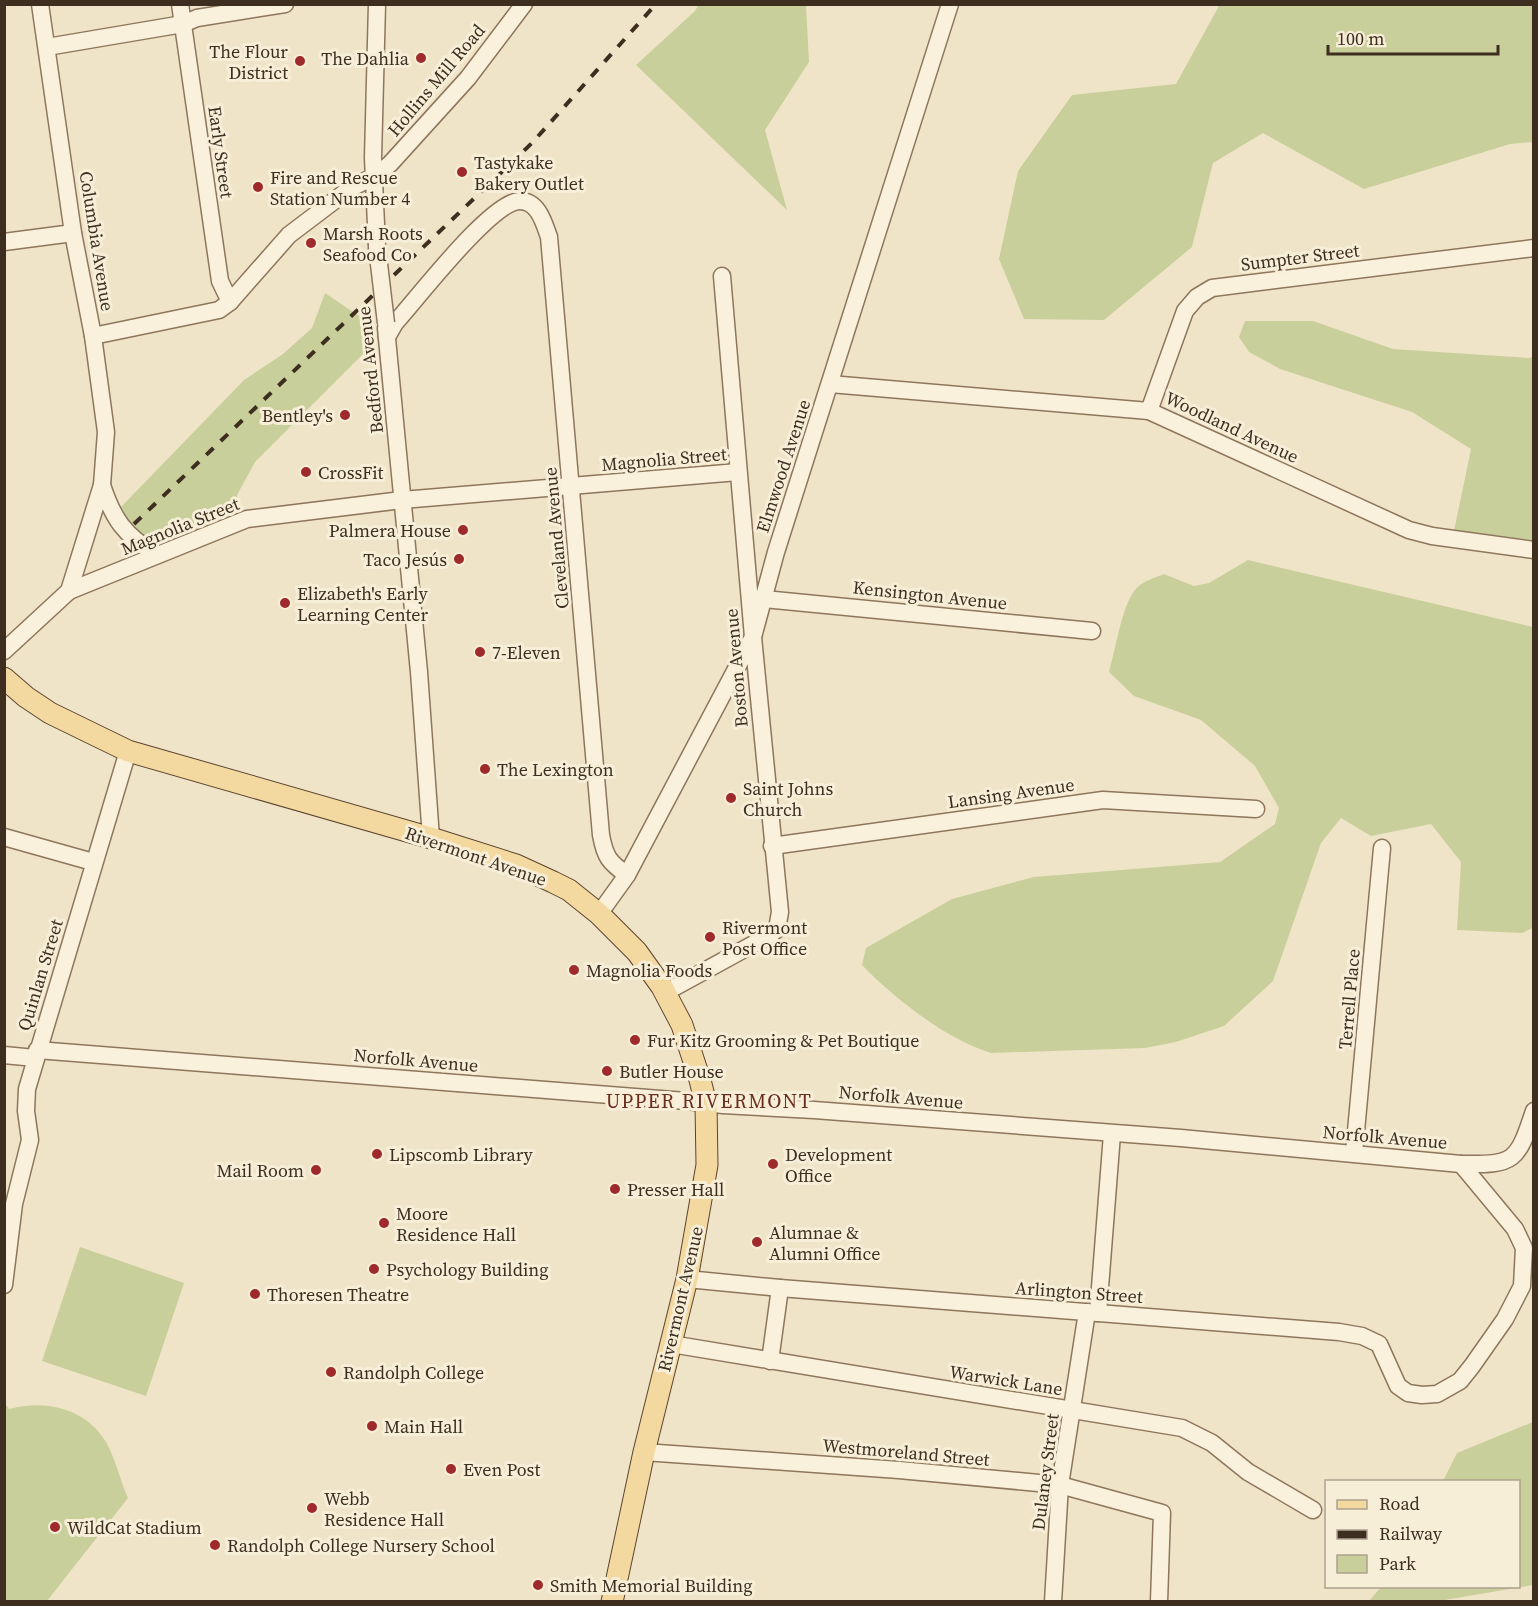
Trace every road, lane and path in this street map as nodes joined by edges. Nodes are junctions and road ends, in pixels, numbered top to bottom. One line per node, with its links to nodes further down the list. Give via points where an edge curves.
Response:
1 (40, 4): 8 (street, Columbia Avenue)
2 (180, 4): 7 (street, Early Street)
3 (285, 4): 7 (street, via 197,18)
4 (377, 4): 9 (street, Bedford Avenue)
5 (524, 4): 9 (street, Hollins Mill Road, via 468,78 390,164)
6 (950, 4): 17 (street, Elmwood Avenue)
7 (183, 24): 8 (street); 14 (street, Early Street, via 220,281)
8 (46, 47): 10 (street, Columbia Avenue)
9 (373, 177): 14 (street, Hollins Mill Road, via 347,191 289,236); 15 (street, Bedford Avenue, bridge)
10 (73, 233): 11 (street); 16 (street, Columbia Avenue)
11 (4, 242)
12 (1533, 248): 18 (street, Sumpter Street, via 1212,288 1185,311)
13 (722, 276): 19 (street, Boston Avenue)
14 (230, 302): 16 (street, via 219,310)
15 (387, 330): 21 (street, Cleveland Avenue, via 481,226 507,204 520,201 533,205 549,237); 22 (street, Bedford Avenue)
16 (93, 336): 20 (street, Columbia Avenue, via 106,432)
17 (830, 384): 18 (street, Woodland Avenue); 26 (street, Elmwood Avenue)
18 (1149, 411): 23 (street, Woodland Avenue, via 1409,530 1432,537)
19 (738, 472): 21 (street, Magnolia Street); 28 (street, Boston Avenue)
20 (102, 485): 24 (street, Columbia Avenue, via 121,527); 25 (street, Columbia Avenue)
21 (571, 487): 22 (street, Magnolia Street); 38 (street, Cleveland Avenue, via 601,835 604,852)
22 (402, 500): 24 (street, Magnolia Street, via 247,519); 34 (street, Bedford Avenue)
23 (1533, 550)
24 (156, 554): 25 (street, Magnolia Street)
25 (69, 591): 29 (street, Columbia Avenue)
26 (764, 599): 27 (street, Kensington Avenue); 28 (street, Elmwood Avenue)
27 (1092, 631)
28 (753, 637): 35 (street, Boston Avenue); 38 (street, Elmwood Avenue)
29 (4, 651)
30 (4, 678): 31 (main road, Rivermont Avenue, via 50,713)
31 (128, 751): 34 (main road, Rivermont Avenue); 37 (street, Quinlan Street)
32 (1256, 809): 35 (street, Lansing Avenue, via 1103,800)
33 (4, 837): 37 (street)
34 (430, 838): 39 (main road, Rivermont Avenue, via 516,865 569,890)
35 (772, 846): 40 (street, Boston Avenue, via 780,912 777,929)
36 (1382, 848): 46 (street, Terrell Place)
37 (93, 862): 41 (street, Quinlan Street)
38 (627, 875): 39 (street, Elmwood Avenue)
39 (599, 914): 40 (main road, Rivermont Avenue, via 637,952)
40 (666, 992): 43 (main road, Rivermont Avenue, via 692,1052)
41 (36, 1054): 42 (street, Norfolk Avenue); 43 (street, Norfolk Avenue); 49 (street, Quinlan Street, via 27,1089 30,1140 14,1204)
42 (4, 1055)
43 (706, 1104): 45 (street, Norfolk Avenue); 48 (main road, Rivermont Avenue, via 707,1165)
44 (1533, 1111): 47 (street, Norfolk Avenue, via 1523,1143 1508,1160)
45 (1112, 1134): 46 (street, Norfolk Avenue); 51 (street, Dulaney Street)
46 (1354, 1153): 47 (street, Norfolk Avenue)
47 (1461, 1164): 51 (street, Arlington Street, via 1515,1229 1524,1248 1522,1286 1505,1319 1472,1366 1460,1381 1437,1394 1408,1393 1398,1386 1378,1344 1362,1336)
48 (687, 1279): 50 (street, Arlington Street); 52 (main road, Rivermont Avenue)
49 (4, 1285)
50 (780, 1288): 51 (street, Arlington Street); 53 (street)
51 (1093, 1313): 54 (street, Dulaney Street)
52 (671, 1344): 53 (street, Warwick Lane); 55 (main road, Rivermont Avenue)
53 (770, 1361): 54 (street, Warwick Lane)
54 (1072, 1411): 56 (street, Dulaney Street); 57 (street, Warwick Lane, via 1182,1428 1212,1443 1248,1472)
55 (644, 1452): 56 (street, Westmoreland Street); 58 (main road, Rivermont Avenue)
56 (1060, 1485): 59 (street, Dulaney Street); 60 (street, Westmoreland Street, via 1162,1513)
57 (1313, 1510)
58 (612, 1602)
59 (1053, 1602)
60 (1159, 1602)

